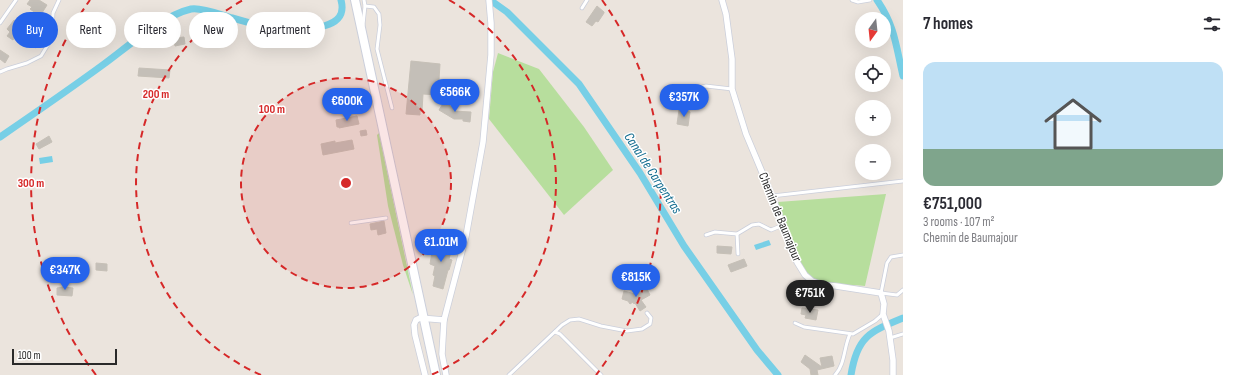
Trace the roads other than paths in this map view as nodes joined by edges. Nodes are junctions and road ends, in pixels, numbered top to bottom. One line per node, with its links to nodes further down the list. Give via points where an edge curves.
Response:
1 (16, 0): 12 (lane)
2 (59, 0): 14 (lane, via 53,13 52,38 41,56)
3 (355, 0): 13 (main road)
4 (364, 0): 10 (lane)
5 (587, 0): 11 (lane)
6 (722, 0): 15 (street, Chemin de Baumajour, via 732,59)
7 (852, 0): 8 (lane)
8 (870, 0)
9 (489, 1): 34 (street, via 491,55 483,142 466,236)
10 (366, 6): 13 (lane); 17 (lane, via 374,6 379,14 378,49)
11 (582, 8)
12 (0, 23)
13 (362, 33): 33 (main road)
14 (0, 72)
15 (732, 89): 16 (lane, via 706,86 691,90); 19 (street, Chemin de Baumajour, via 746,134)
16 (676, 106)
17 (392, 108)
18 (903, 181): 19 (lane)
19 (772, 196): 22 (street, Chemin de Baumajour)
20 (386, 218): 21 (lane)
21 (351, 223)
22 (783, 225): 23 (lane, via 771,230 759,224 752,225); 28 (street, Chemin de Baumajour, via 797,262 812,281 823,285)
23 (737, 234): 24 (lane, via 715,232); 25 (lane)
24 (706, 235)
25 (738, 254)
26 (903, 255): 28 (lane, via 891,257 887,263)
27 (903, 290): 29 (lane)
28 (882, 293): 29 (lane); 32 (street)
29 (897, 295): 30 (lane)
30 (903, 296)
31 (647, 313): 36 (lane, via 651,318 650,324 642,330 601,326 579,319 570,320)
32 (883, 314): 37 (lane); 39 (street)
33 (424, 318): 34 (street); 40 (street, via 416,320 414,330); 41 (main road)
34 (444, 320): 42 (street, via 442,354)
35 (794, 323): 37 (lane)
36 (555, 332): 43 (lane); 44 (lane)
37 (850, 334): 45 (lane)
38 (903, 334): 39 (lane)
39 (890, 338): 46 (street, via 894,360)
40 (426, 375)
41 (436, 375)
42 (446, 375)
43 (509, 375)
44 (601, 375)
45 (835, 375)
46 (893, 375)

